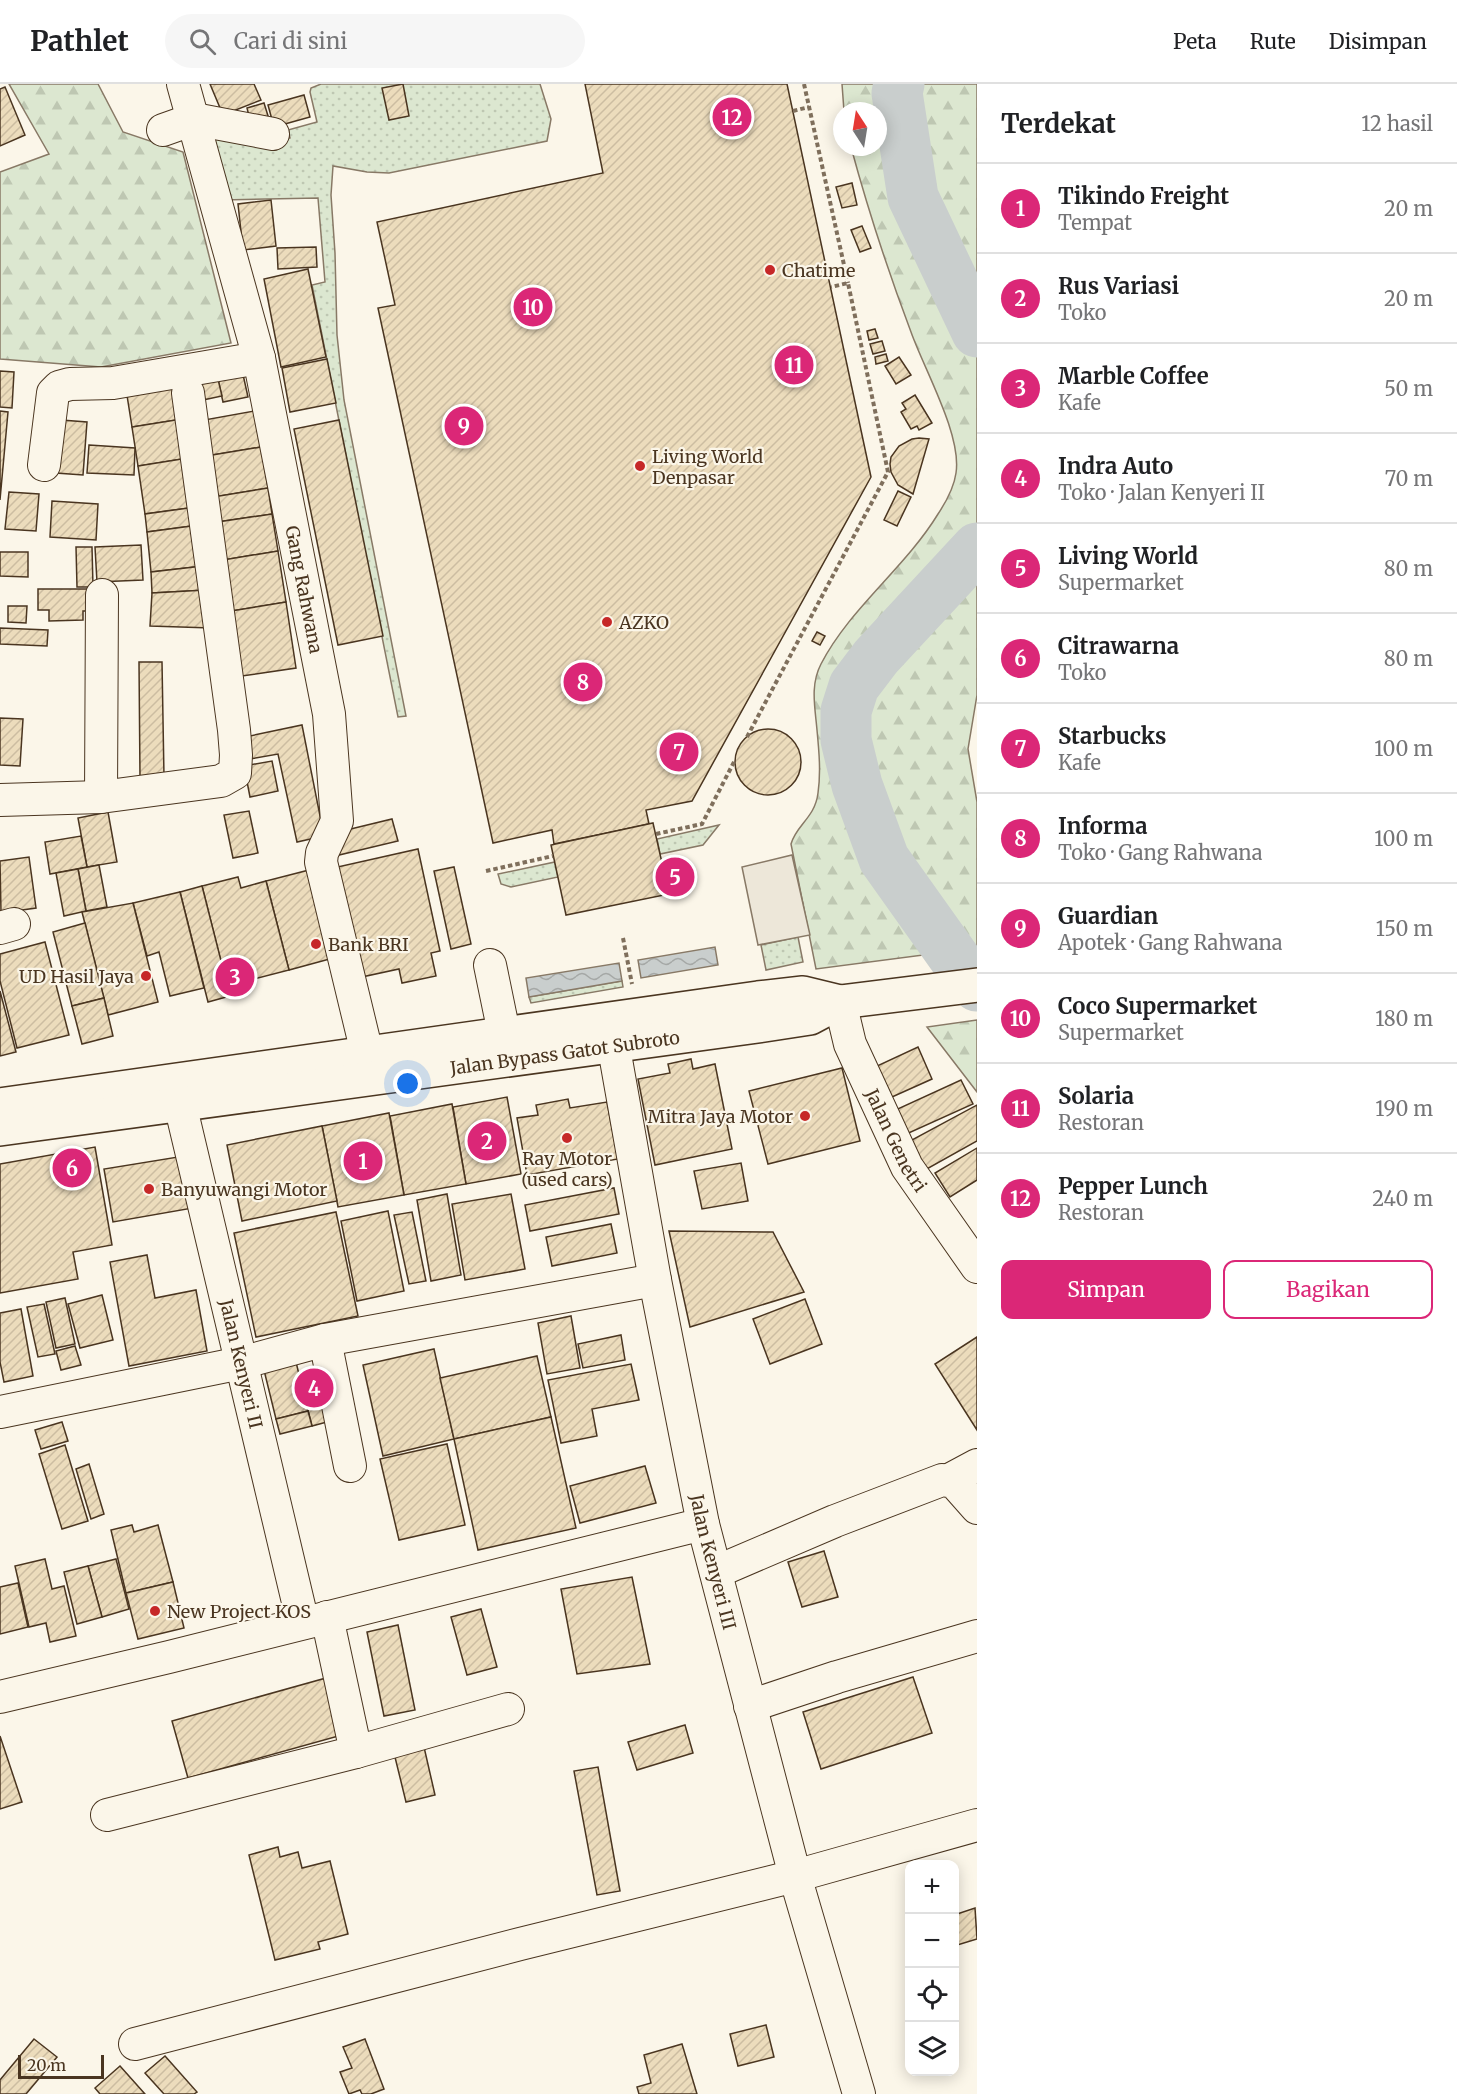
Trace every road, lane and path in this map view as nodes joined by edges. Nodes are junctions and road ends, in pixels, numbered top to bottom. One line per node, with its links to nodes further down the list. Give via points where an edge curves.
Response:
1 (183, 84): 5 (street, Gang Rahwana)
2 (804, 84): 3 (path)
3 (809, 107): 4 (path); 8 (path)
4 (793, 111)
5 (194, 119): 6 (street); 7 (street); 10 (street, Gang Rahwana)
6 (163, 130)
7 (273, 134)
8 (848, 283): 9 (path); 14 (path, via 888,472)
9 (831, 287)
10 (259, 358): 12 (street, via 112,383 59,387 53,393); 27 (street, Gang Rahwana, via 329,714 337,821 321,862)
11 (188, 393): 16 (street, via 236,769 233,776 221,781)
12 (44, 465)
13 (102, 595): 16 (street)
14 (747, 737)
15 (735, 760): 18 (path, via 702,824)
16 (101, 797): 17 (street)
17 (0, 800)
18 (656, 834)
19 (553, 856): 20 (path)
20 (486, 871)
21 (623, 938): 25 (path)
22 (490, 965): 26 (street)
23 (977, 985): 24 (highway, Jalan Bypass Gatot Subroto)
24 (840, 1002): 25 (highway, Jalan Bypass Gatot Subroto, via 803,993); 31 (street, Jalan Genetri, via 850,1044 908,1167)
25 (620, 1026): 26 (highway, Jalan Bypass Gatot Subroto); 28 (highway, Jalan Bypass Gatot Subroto); 32 (street, Jalan Kenyeri III)
26 (504, 1033): 27 (highway, Jalan Bypass Gatot Subroto)
27 (367, 1053): 29 (highway, Jalan Bypass Gatot Subroto)
28 (180, 1104): 30 (highway, Jalan Bypass Gatot Subroto); 34 (street, Jalan Kenyeri II)
29 (0, 1105)
30 (0, 1129)
31 (977, 1267)
32 (655, 1280): 33 (street); 40 (street, Jalan Kenyeri III)
33 (325, 1340): 34 (street); 37 (street)
34 (241, 1363): 35 (street); 42 (street, Jalan Kenyeri II)
35 (0, 1412)
36 (977, 1465): 38 (street)
37 (350, 1466)
38 (949, 1480): 39 (street); 41 (street, via 878,1503)
39 (977, 1508)
40 (703, 1524): 41 (street, Jalan Kenyeri III); 42 (street)
41 (716, 1572): 45 (street, Jalan Kenyeri III)
42 (315, 1620): 44 (street); 47 (street, Jalan Kenyeri II)
43 (977, 1636): 45 (street)
44 (0, 1697)
45 (750, 1706): 50 (street, Jalan Kenyeri III)
46 (508, 1709): 47 (street)
47 (356, 1752): 48 (street)
48 (106, 1815)
49 (977, 1825): 50 (street)
50 (795, 1876): 51 (street); 52 (street, Jalan Kenyeri III)
51 (135, 2044)
52 (859, 2094)

